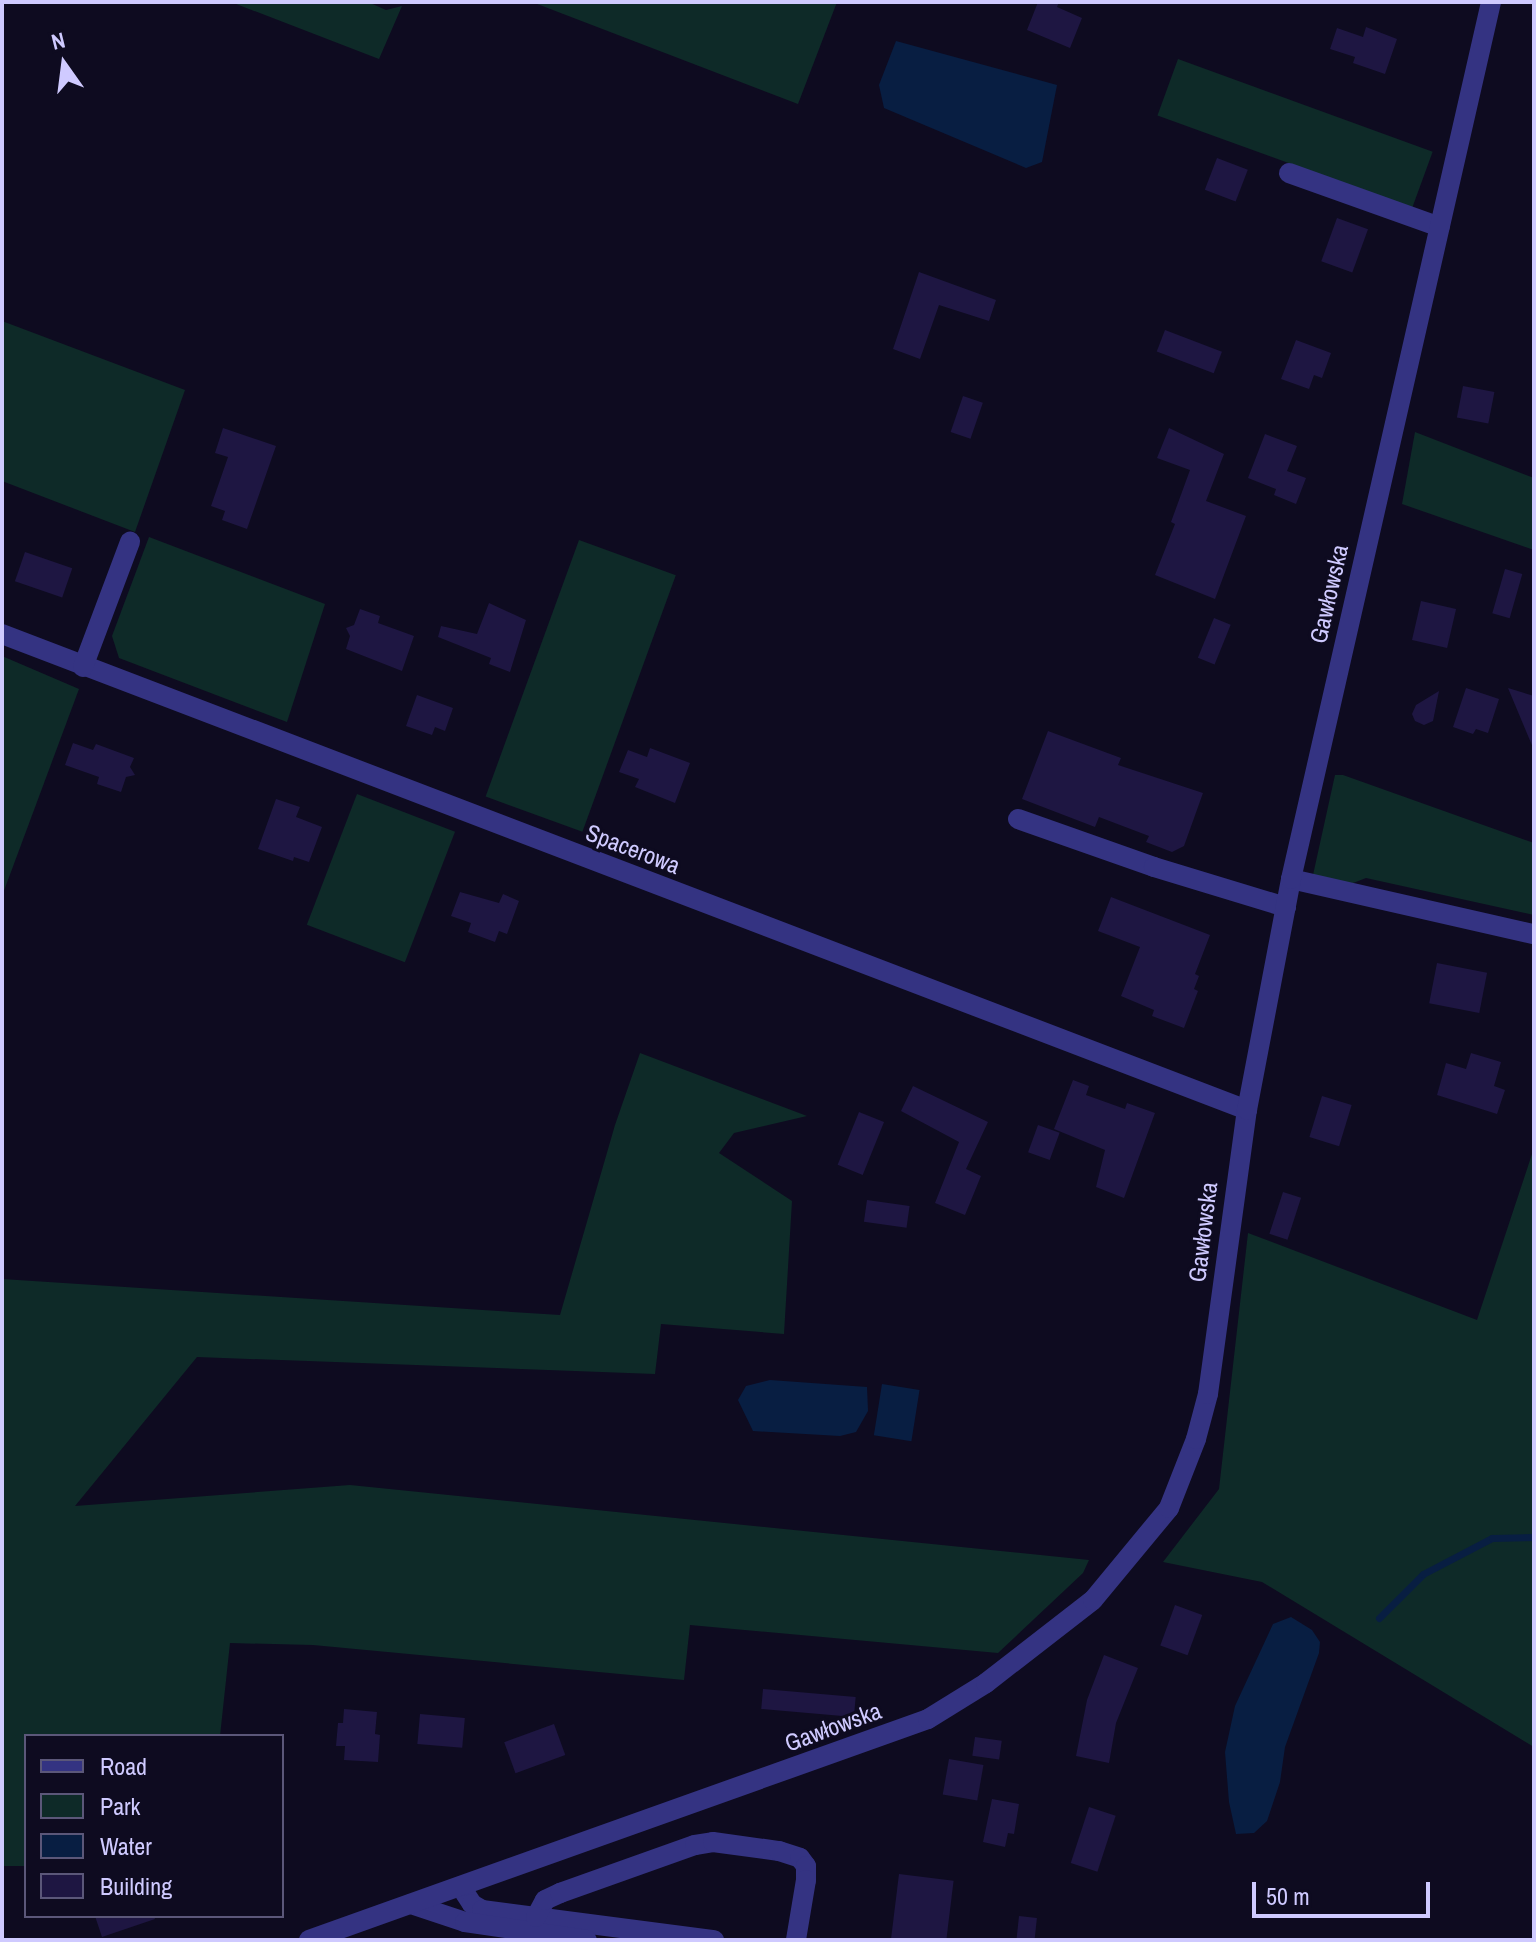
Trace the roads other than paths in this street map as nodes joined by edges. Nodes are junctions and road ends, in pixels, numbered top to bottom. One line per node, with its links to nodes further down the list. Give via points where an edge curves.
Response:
1 (1491, 2): 3 (street, Gawłowska)
2 (1289, 173): 3 (street)
3 (1440, 227): 8 (street, Gawłowska)
4 (130, 542): 6 (street)
5 (2, 634): 6 (street, Spacerowa)
6 (83, 667): 11 (street, Spacerowa)
7 (1018, 819): 9 (street)
8 (1291, 879): 9 (street, Gawłowska); 10 (street)
9 (1286, 907): 11 (street, Gawłowska)
10 (1534, 934)
11 (1247, 1110): 12 (street, Gawłowska, via 1208,1394 1196,1439 1169,1508 1093,1600 986,1683 928,1719)
12 (461, 1887): 13 (street, Gawłowska); 14 (street, via 482,1910)
13 (411, 1904): 15 (street, Gawłowska); 16 (street, via 465,1922)
14 (536, 1917): 17 (street); 18 (street, via 545,1900 560,1893 713,1842 800,1858 806,1880)
15 (309, 1940)
16 (587, 1940)
17 (714, 1940)
18 (796, 1940)

